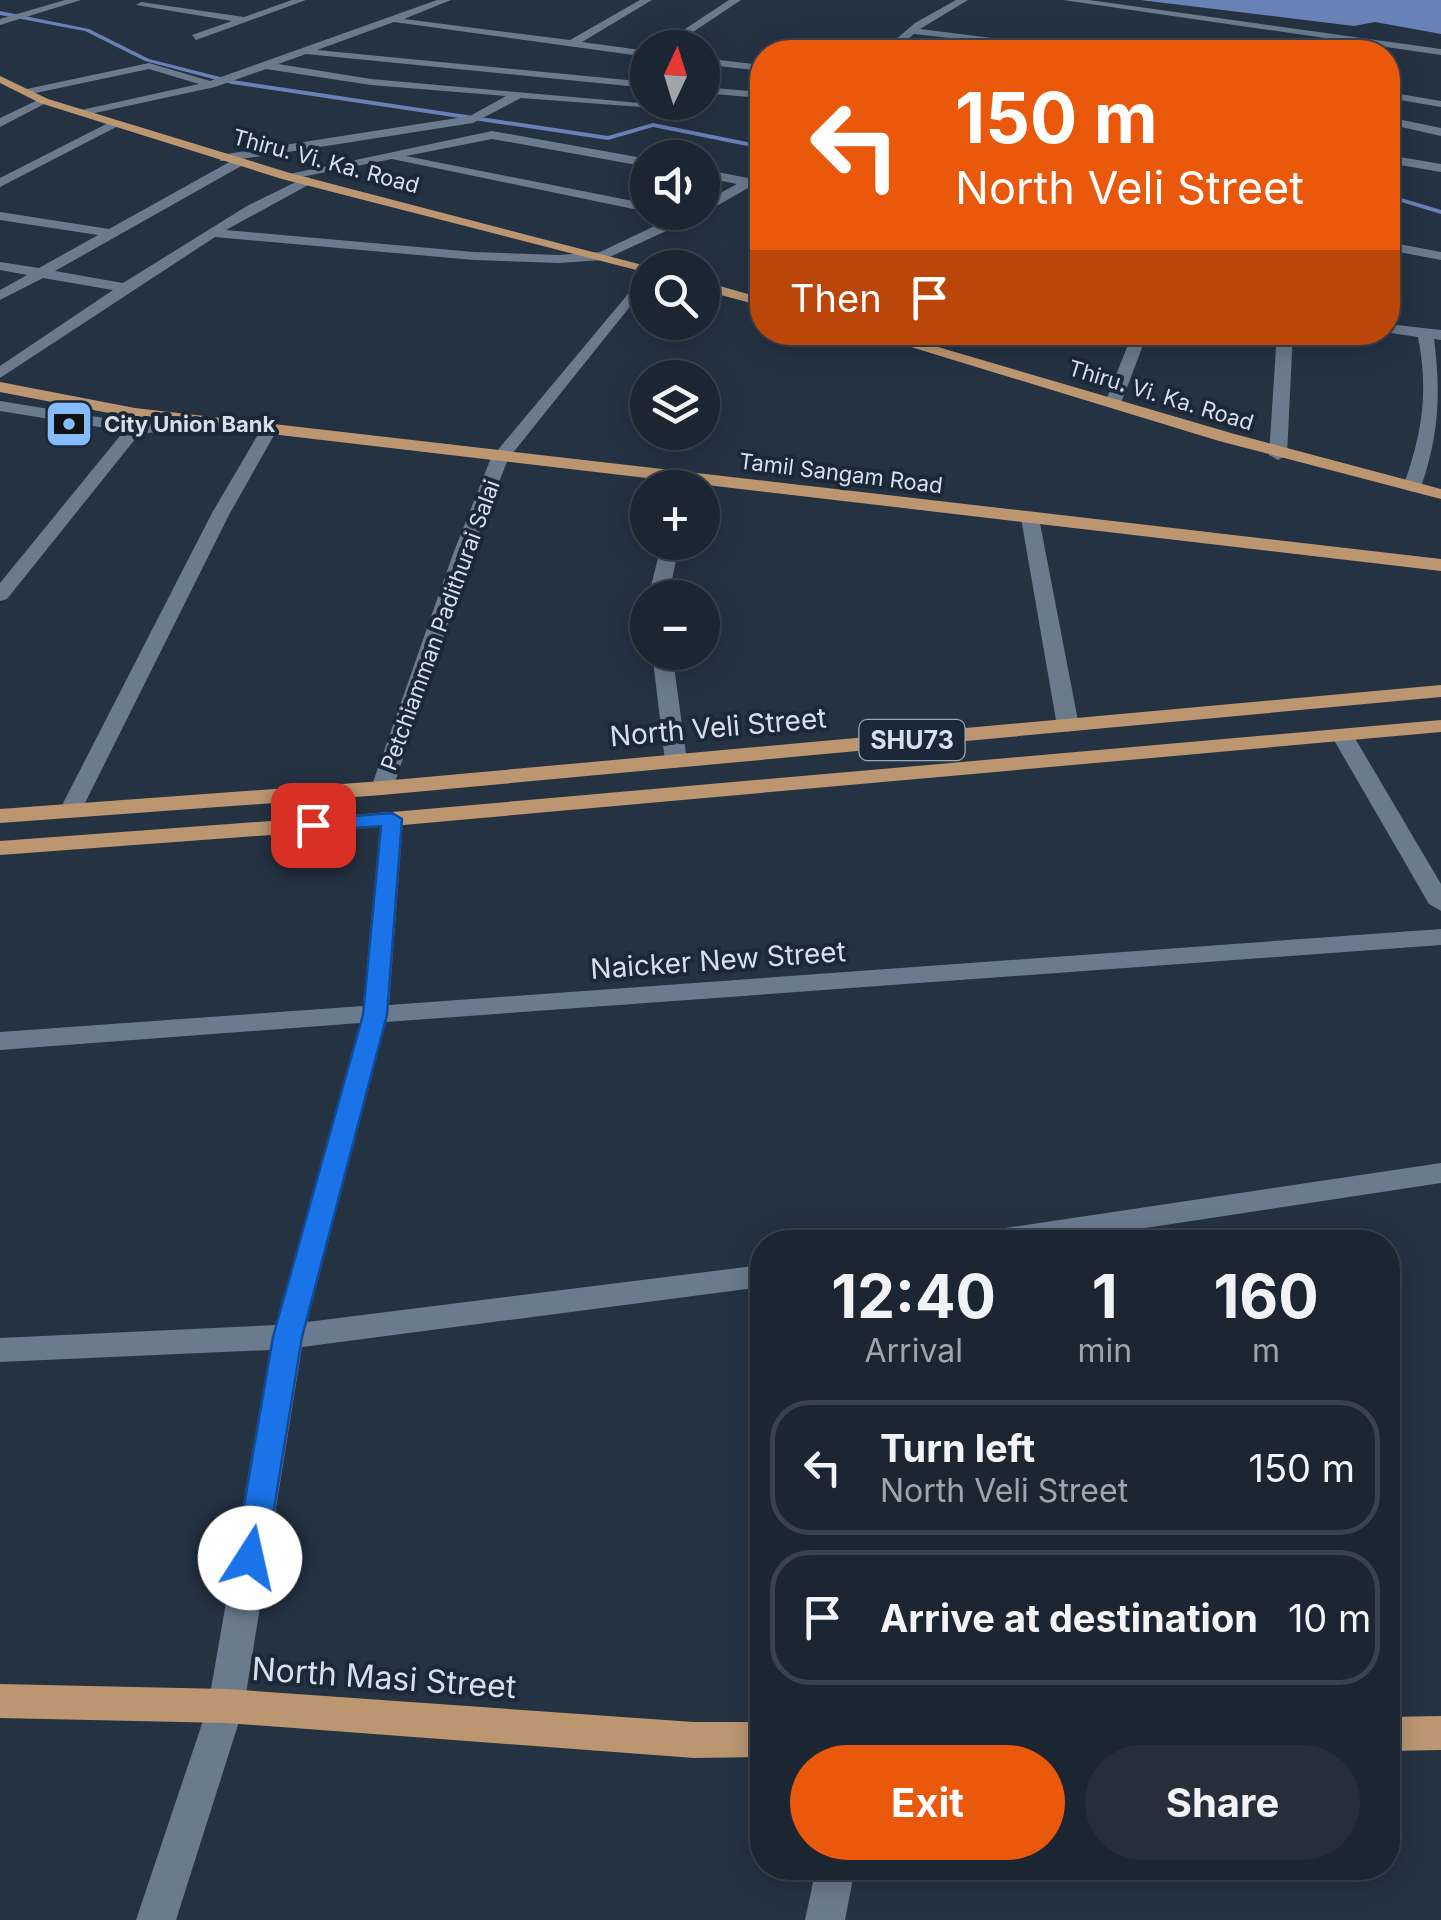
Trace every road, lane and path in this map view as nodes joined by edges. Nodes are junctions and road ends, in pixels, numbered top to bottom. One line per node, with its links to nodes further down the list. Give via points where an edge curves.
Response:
1 (76, 0): 13 (street)
2 (272, 0): 9 (street)
3 (446, 0): 14 (street)
4 (647, 0): 22 (street)
5 (736, 0): 15 (street)
6 (963, 0): 16 (street)
7 (1068, 0): 20 (street)
8 (1114, 0): 21 (street)
9 (297, 2): 12 (street)
10 (403, 2): 24 (street, via 301,40)
11 (141, 5): 12 (street)
12 (244, 20): 17 (street)
13 (3, 21)
14 (393, 21): 22 (street); 24 (street)
15 (688, 30)
16 (911, 32): 18 (street); 19 (street)
17 (196, 37)
18 (901, 40)
19 (987, 40)
20 (1355, 40)
21 (1441, 42)
22 (570, 44): 25 (street)
23 (1400, 46): 26 (street)
24 (311, 51): 28 (street); 32 (street, via 386,64)
25 (630, 52)
26 (1441, 52)
27 (720, 63): 29 (street)
28 (268, 66): 31 (street); 36 (street)
29 (750, 67)
30 (0, 79): 33 (main road, Thiru. Vi. Ka. Road)
31 (210, 84): 33 (street, via 149,66); 41 (street)
32 (630, 84)
33 (26, 92): 38 (main road, Thiru. Vi. Ka. Road)
34 (720, 92): 35 (street)
35 (750, 94)
36 (517, 95): 39 (street); 49 (street, via 473,119)
37 (1400, 97): 40 (street)
38 (44, 102): 41 (main road, Thiru. Vi. Ka. Road); 42 (street)
39 (630, 103)
40 (1441, 104)
41 (81, 113): 43 (main road, Thiru. Vi. Ka. Road)
42 (0, 122)
43 (116, 124): 49 (main road, Thiru. Vi. Ka. Road); 58 (street)
44 (1400, 124): 45 (street)
45 (1412, 126): 46 (street); 47 (street)
46 (1441, 132)
47 (1400, 135)
48 (387, 156): 50 (street, via 492,135); 53 (street); 60 (street)
49 (232, 160): 53 (main road, Thiru. Vi. Ka. Road); 64 (street)
50 (630, 160)
51 (1400, 161): 52 (street)
52 (1441, 168)
53 (286, 176): 55 (main road, Thiru. Vi. Ka. Road)
54 (720, 176): 56 (street)
55 (306, 181): 63 (street); 66 (main road, Thiru. Vi. Ka. Road)
56 (750, 181)
57 (750, 182): 59 (street)
58 (0, 183)
59 (720, 199)
60 (630, 204)
61 (0, 216): 64 (street)
62 (659, 230): 66 (street)
63 (212, 233): 66 (street, via 474,256); 71 (street)
64 (115, 234): 70 (street)
65 (1400, 248): 67 (street)
66 (603, 256): 69 (main road, Thiru. Vi. Ka. Road)
67 (1441, 256)
68 (0, 266): 70 (street)
69 (630, 266)
70 (44, 272): 71 (street); 74 (street)
71 (128, 288): 81 (street)
72 (720, 290): 75 (main road)
73 (630, 295): 88 (street, Petchiamman Padithurai Salai)
74 (0, 296)
75 (750, 299)
76 (1400, 330): 77 (street)
77 (1433, 334): 91 (street, via 1434,423)
78 (914, 345): 83 (main road, Thiru. Vi. Ka. Road)
79 (1136, 345): 83 (street)
80 (1284, 345): 87 (street)
81 (0, 373)
82 (0, 387): 85 (main road, Tamil Sangam Road)
83 (1113, 403): 87 (main road, Thiru. Vi. Ka. Road)
84 (0, 406): 85 (street)
85 (135, 421): 86 (main road, Tamil Sangam Road); 95 (street)
86 (269, 430): 88 (main road, Tamil Sangam Road); 103 (street)
87 (1278, 455): 91 (main road, Thiru. Vi. Ka. Road)
88 (500, 458): 89 (main road, Tamil Sangam Road); 102 (street, Petchiamman Padithurai Salai)
89 (630, 475)
90 (720, 486): 93 (main road, Tamil Sangam Road)
91 (1412, 487): 92 (main road, Thiru. Vi. Ka. Road)
92 (1441, 494)
93 (1030, 518): 94 (main road, Tamil Sangam Road); 98 (street)
94 (1441, 565)
95 (0, 595)
96 (664, 670): 101 (street)
97 (1441, 691): 98 (main road, North Veli Street / SHU73)
98 (1068, 726): 101 (main road, North Veli Street / SHU73)
99 (1441, 726): 100 (main road, SHU73)
100 (1342, 735): 105 (main road, SHU73); 107 (street)
101 (676, 761): 102 (main road, North Veli Street / SHU73)
102 (382, 788): 103 (main road, North Veli Street / SHU73)
103 (70, 810): 104 (main road, North Veli Street / SHU73)
104 (0, 816)
105 (392, 819): 106 (main road, SHU73); 109 (street)
106 (0, 848)
107 (1441, 904)
108 (1441, 937): 109 (street, Naicker New Street)
109 (375, 1015): 110 (street, Naicker New Street); 114 (street)
110 (0, 1040)
111 (1441, 1173): 112 (street)
112 (1065, 1230)
113 (750, 1278): 114 (street)
114 (288, 1337): 115 (street); 117 (street)
115 (0, 1350)
116 (0, 1701): 117 (main road, North Masi Street)
117 (226, 1706): 120 (main road, North Masi Street); 122 (street)
118 (1441, 1733): 119 (main road)
119 (1400, 1734)
120 (750, 1740)
121 (833, 1880): 123 (street)
122 (156, 1920)
123 (824, 1920)

